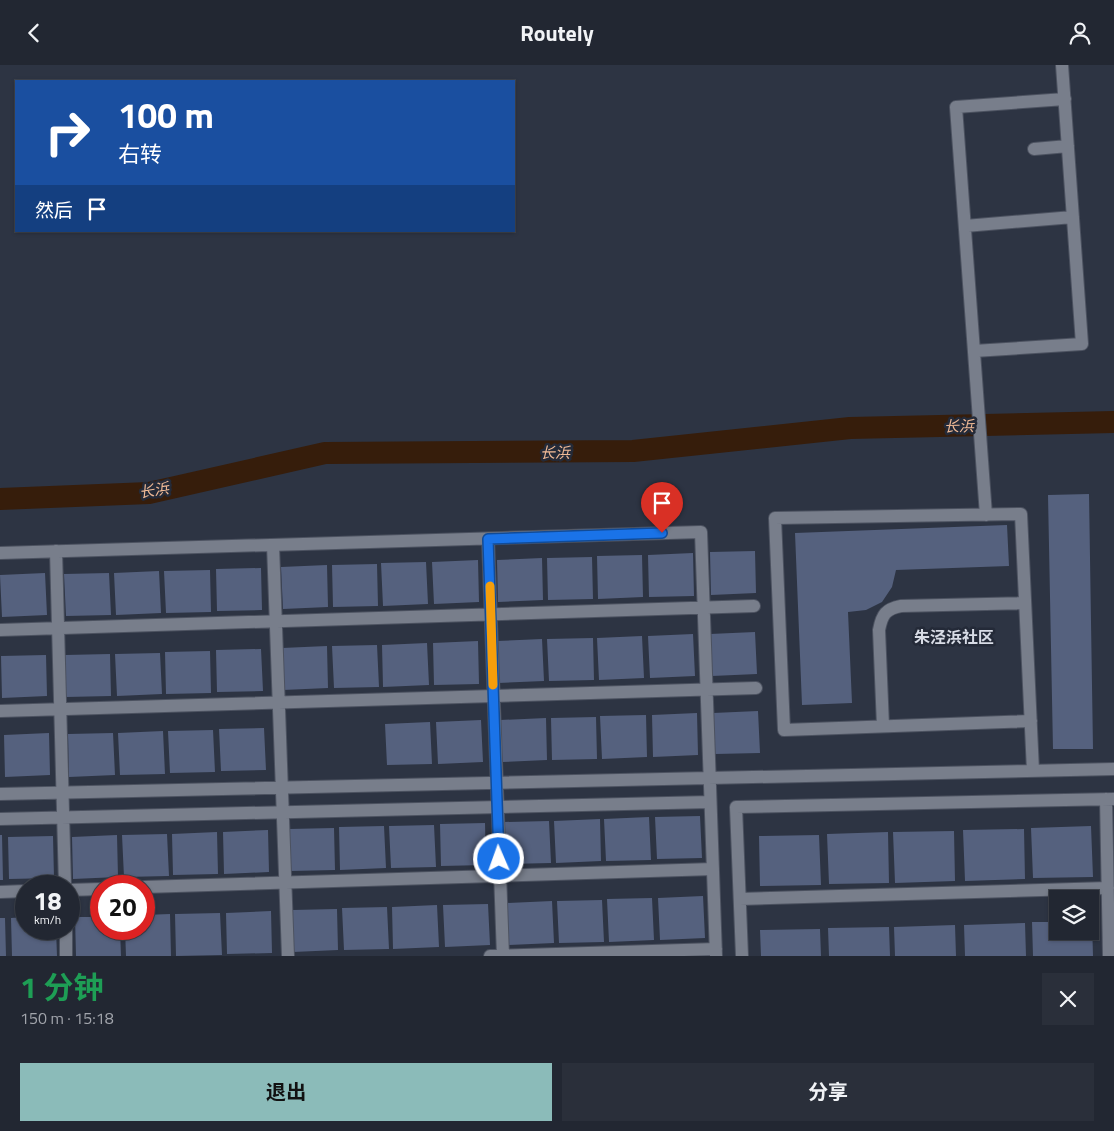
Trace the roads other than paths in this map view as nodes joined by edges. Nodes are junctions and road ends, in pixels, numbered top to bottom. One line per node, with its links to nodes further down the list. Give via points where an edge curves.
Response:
1 (1062, 65): 2 (lane)
2 (1065, 99): 3 (lane); 6 (lane, via 956,107)
3 (1068, 146): 4 (lane); 5 (lane)
4 (1034, 149)
5 (1073, 217): 6 (lane); 7 (lane, via 1082,344)
6 (965, 226): 7 (lane)
7 (974, 351): 8 (lane)
8 (986, 515): 13 (lane, via 1021,514); 27 (lane, via 775,518 784,729)
9 (488, 539): 10 (lane); 15 (lane, via 701,532); 16 (lane)
10 (273, 545): 11 (lane); 17 (lane)
11 (56, 551): 12 (lane); 18 (lane)
12 (0, 553)
13 (1025, 603): 26 (lane); 27 (lane, via 902,605 890,608 879,629)
14 (754, 607): 15 (lane)
15 (703, 608): 16 (lane); 21 (lane)
16 (490, 614): 17 (lane); 22 (lane)
17 (275, 621): 18 (lane); 23 (lane)
18 (58, 628): 19 (lane); 24 (lane)
19 (0, 630)
20 (756, 688): 21 (lane)
21 (706, 689): 22 (lane); 30 (lane)
22 (494, 696): 23 (lane); 31 (lane)
23 (279, 702): 24 (lane); 32 (lane)
24 (60, 709): 25 (lane); 33 (lane)
25 (0, 711)
26 (1031, 721): 27 (lane); 29 (lane)
27 (883, 726)
28 (1114, 769): 29 (lane)
29 (1033, 771): 30 (lane)
30 (709, 778): 31 (lane); 36 (lane)
31 (496, 782): 32 (lane); 37 (lane)
32 (282, 787): 33 (lane); 38 (lane)
33 (62, 792): 34 (lane); 39 (lane)
34 (0, 793)
35 (1110, 799): 46 (lane); 49 (lane, via 736,807)
36 (710, 802): 37 (lane); 41 (lane)
37 (497, 807): 38 (lane); 43 (lane)
38 (283, 813): 39 (lane); 44 (lane)
39 (63, 818): 40 (lane); 42 (lane)
40 (0, 819)
41 (713, 869): 43 (lane); 51 (lane)
42 (65, 875)
43 (500, 876): 44 (lane); 55 (lane)
44 (285, 883): 45 (lane); 53 (lane)
45 (155, 887)
46 (1108, 888): 49 (lane); 57 (lane)
47 (15, 891): 48 (lane)
48 (0, 892)
49 (740, 899): 56 (lane)
50 (66, 940): 52 (lane)
51 (716, 953): 55 (lane)
52 (66, 956)
53 (288, 956)
54 (490, 956): 55 (lane)
55 (503, 956)
56 (742, 956)
57 (1109, 956)

